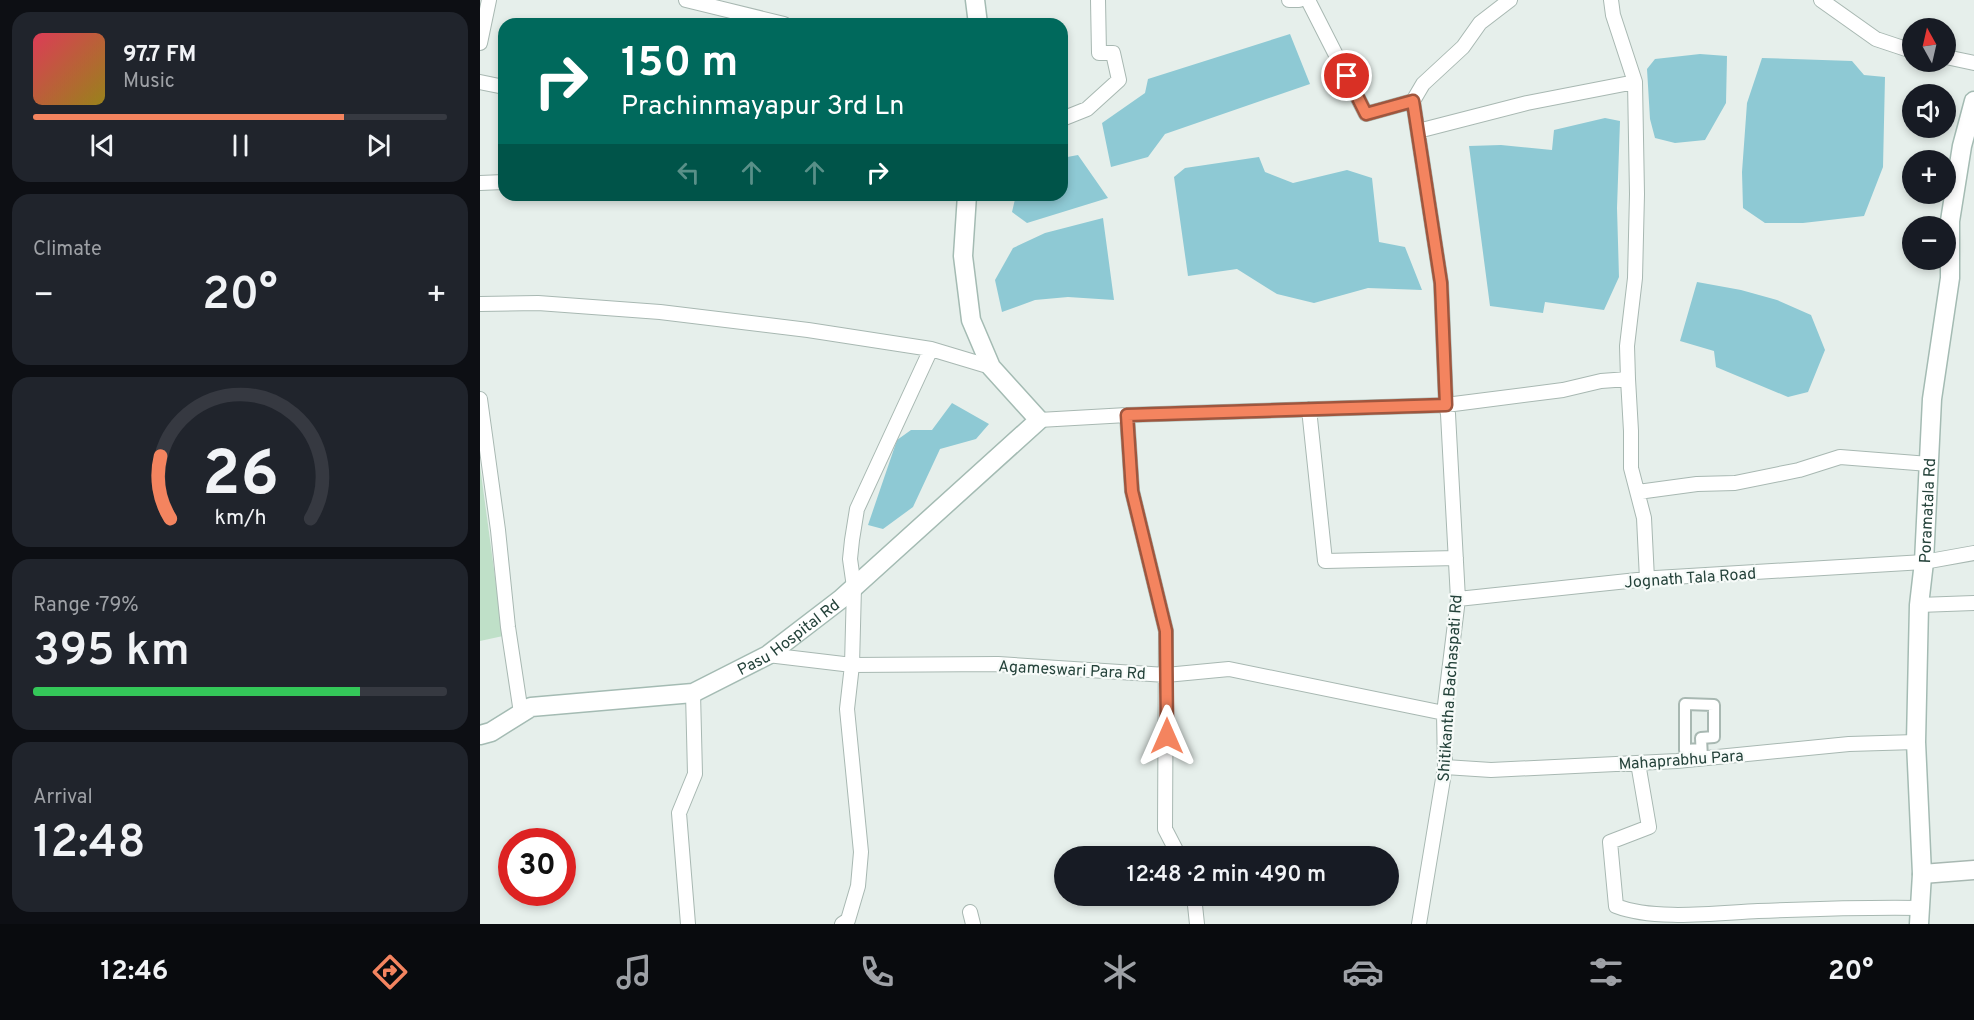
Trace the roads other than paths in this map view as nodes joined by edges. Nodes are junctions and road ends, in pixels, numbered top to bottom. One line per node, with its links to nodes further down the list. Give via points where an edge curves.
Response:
1 (489, 0): 13 (street)
2 (686, 0): 11 (street)
3 (975, 0): 12 (main road)
4 (1098, 0): 22 (street, via 1099,53 1113,52 1119,80 1087,109)
5 (1289, 0): 6 (street)
6 (1299, 0)
7 (1308, 0): 20 (street, via 1366,114)
8 (1510, 0): 20 (street, via 1480,22 1463,47 1423,84)
9 (1611, 0): 18 (street)
10 (1821, 0): 14 (street, via 1876,39)
11 (760, 18)
12 (977, 18)
13 (480, 43)
14 (1902, 48)
15 (1956, 59): 16 (street)
16 (1974, 63)
17 (480, 82): 19 (street)
18 (1635, 82): 23 (street, via 1527,103); 30 (street, via 1637,194)
19 (498, 86)
20 (1413, 101): 23 (street, Shitikantha Bachaspati Rd)
21 (1974, 101): 36 (main road, Poramatala Rd, via 1950,221 1950,278 1932,399)
22 (1068, 116)
23 (1418, 131): 33 (street, Shitikantha Bachaspati Rd, via 1441,283)
24 (498, 182): 25 (street)
25 (480, 183)
26 (967, 201): 29 (main road, via 963,256 971,320)
27 (480, 304): 28 (street, via 538,303 660,312)
28 (931, 349): 29 (street); 42 (street, via 857,509 850,559)
29 (991, 367): 35 (main road)
30 (1628, 379): 33 (street); 37 (street, via 1631,468)
31 (480, 399): 50 (street)
32 (1309, 409): 33 (street); 34 (street); 39 (street, via 1325,561)
33 (1447, 410): 39 (street, Shitikantha Bachaspati Rd)
34 (1127, 415): 35 (street); 48 (street, via 1132,491 1166,631)
35 (1039, 420): 42 (main road, Pasu Hospital Rd)
36 (1929, 464): 37 (street, via 1840,457 1735,483); 40 (main road, Poramatala Rd)
37 (1638, 492): 41 (street, via 1644,518)
38 (1974, 554): 40 (street, Jognath Tala Road)
39 (1455, 558): 43 (street, Shitikantha Bachaspati Rd)
40 (1924, 562): 41 (street, Jognath Tala Road); 45 (main road, Poramatala Rd)
41 (1647, 579): 43 (street, Jognath Tala Road)
42 (854, 587): 46 (main road, Pasu Hospital Rd); 47 (street)
43 (1458, 599): 51 (street, Shitikantha Bachaspati Rd)
44 (1974, 603): 45 (street)
45 (1919, 605): 53 (main road, Poramatala Rd)
46 (768, 655): 47 (street, Agameswari Para Rd); 49 (main road, Pasu Hospital Rd)
47 (852, 665): 48 (street, Agameswari Para Rd, via 998,664); 64 (street, via 847,709 861,852 858,886 848,920)
48 (1167, 675): 51 (street, Agameswari Para Rd, via 1229,669); 57 (street, via 1165,829)
49 (693, 693): 50 (main road, Pasu Hospital Rd, via 531,707); 63 (street, via 695,774 679,813)
50 (521, 712): 52 (main road, Pasu Hospital Rd)
51 (1444, 713): 56 (street, Shitikantha Bachaspati Rd)
52 (480, 735)
53 (1916, 742): 54 (street, Mahaprabhu Para); 59 (main road, Poramatala Rd)
54 (1701, 754): 54 (street, via 1701,738 1714,737 1714,705 1685,704 1685,750); 55 (street, Mahaprabhu Para)
55 (1638, 763): 56 (street, Mahaprabhu Para, via 1491,770); 62 (street, via 1649,827 1610,842 1616,906)
56 (1445, 767): 66 (street, Shitikantha Bachaspati Rd)
57 (1174, 846)
58 (1974, 870): 59 (main road)
59 (1922, 874): 61 (main road, Poramatala Rd)
60 (1195, 906): 65 (street)
61 (1919, 916): 62 (street, via 1828,909)
62 (1676, 919)
63 (688, 924)
64 (842, 924)
65 (1197, 924)
66 (1419, 924)

